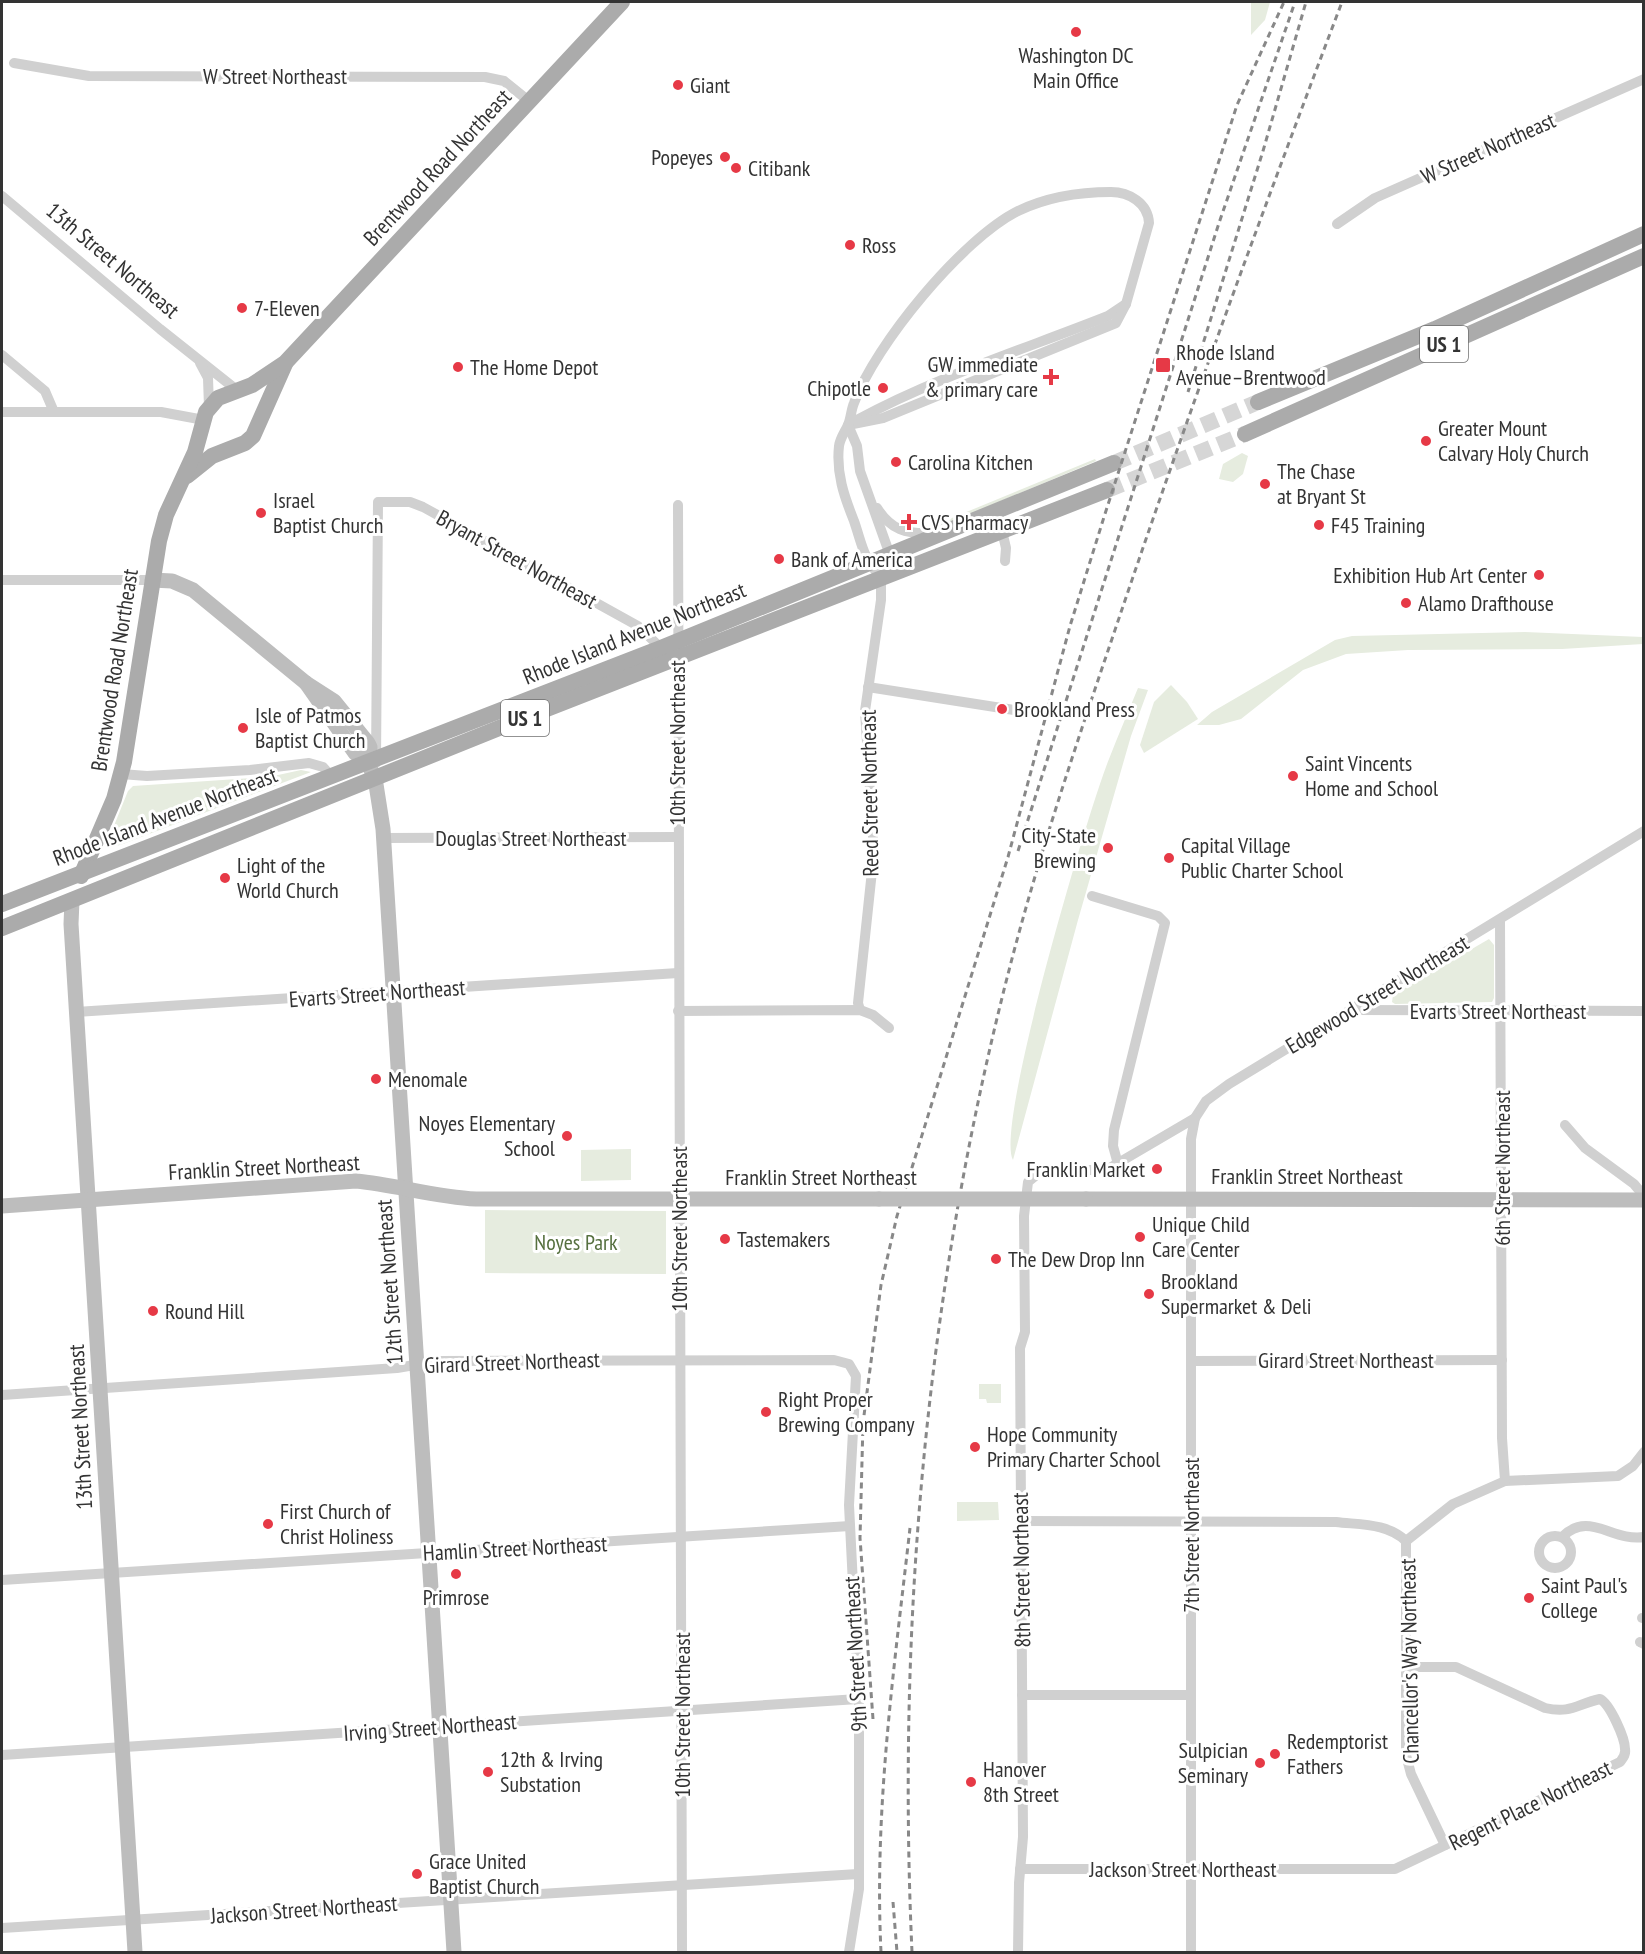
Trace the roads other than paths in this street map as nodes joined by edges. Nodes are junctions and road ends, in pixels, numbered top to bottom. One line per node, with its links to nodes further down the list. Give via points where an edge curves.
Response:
1 (622, 2): 4 (main road, Brentwood Road Northeast)
2 (14, 63): 4 (street, W Street Northeast, via 89,76 485,77 504,81)
3 (1644, 79): 6 (street, W Street Northeast, via 1375,198)
4 (530, 102): 11 (main road, Brentwood Road Northeast)
5 (2, 196): 10 (street, 13th Street Northeast)
6 (1337, 224)
7 (1644, 234): 13 (main road, US 1, via 1445,324)
8 (1644, 256): 19 (main road, US 1)
9 (2, 355): 16 (street, via 45,391)
10 (196, 358): 12 (street, 13th Street Northeast); 17 (street, 13th Street Northeast, via 207,375)
11 (285, 363): 12 (main road, Brentwood Road Northeast); 14 (main road, Brentwood Road Northeast)
12 (240, 390): 14 (main road, via 255,399); 17 (main road, via 221,396)
13 (1258, 402)
14 (263, 410): 20 (main road, via 253,436)
15 (2, 412): 16 (street)
16 (54, 412): 17 (street, via 166,412)
17 (205, 420): 20 (main road, via 214,445); 22 (main road, Brentwood Road Northeast)
18 (848, 425): 18 (street, via 890,403 1108,316 1126,304 1149,214 1136,199 1121,192 1064,195 1017,212 967,251 917,302 874,364 854,402); 24 (street); 30 (street, via 839,442 840,480)
19 (1245, 434)
20 (225, 449): 22 (main road, Brentwood Road Northeast)
21 (1114, 463): 26 (main road, Rhode Island Avenue Northeast / US 1)
22 (184, 478): 33 (main road, Brentwood Road Northeast, via 162,527)
23 (1107, 490): 27 (main road, Rhode Island Avenue Northeast / US 1)
24 (868, 494): 26 (street, via 882,516 902,532); 28 (street)
25 (678, 505): 35 (street, 10th Street Northeast)
26 (950, 531): 28 (main road, Rhode Island Avenue Northeast / US 1)
27 (1002, 531): 29 (street); 31 (main road, Rhode Island Avenue Northeast / US 1)
28 (890, 555): 30 (main road, Rhode Island Avenue Northeast / US 1); 31 (street)
29 (1005, 561)
30 (867, 563): 31 (street); 35 (main road, Rhode Island Avenue Northeast / US 1)
31 (881, 577): 35 (main road, Rhode Island Avenue Northeast / US 1); 36 (street, Reed Street Northeast)
32 (2, 580): 33 (street)
33 (152, 580): 38 (street, 12th Street Northeast, via 172,581 193,590 306,683 355,753); 39 (main road, Brentwood Road Northeast)
34 (661, 648): 35 (main road, Rhode Island Avenue Northeast / US 1); 38 (main road, Rhode Island Avenue Northeast / US 1); 38 (street, Bryant Street Northeast, via 638,626 423,507 410,502 378,502)
35 (677, 650): 41 (main road, Rhode Island Avenue Northeast / US 1); 43 (street, 10th Street Northeast)
36 (868, 687): 37 (street); 53 (street, Reed Street Northeast, via 866,731 874,852)
37 (1020, 711)
38 (372, 760): 40 (main road, Rhode Island Avenue Northeast / US 1); 41 (street, 12th Street Northeast)
39 (122, 774): 40 (street, via 250,770 309,763 322,767); 45 (main road, Brentwood Road Northeast)
40 (331, 776): 45 (main road, Rhode Island Avenue Northeast / US 1)
41 (375, 778): 44 (street, 12th Street Northeast); 47 (main road, Rhode Island Avenue Northeast / US 1)
42 (1644, 831): 49 (street, Edgewood Street Northeast)
43 (677, 837): 44 (street, Douglas Street Northeast); 51 (street, 10th Street Northeast)
44 (384, 838): 52 (street, 12th Street Northeast)
45 (82, 872): 47 (main road, Brentwood Road Northeast); 48 (main road, Rhode Island Avenue Northeast / US 1)
46 (1092, 896): 62 (street, via 1161,917 1165,922 1114,1130)
47 (72, 900): 50 (main road, Rhode Island Avenue Northeast / US 1); 58 (street, 13th Street Northeast)
48 (2, 904)
49 (1500, 920): 54 (street, Edgewood Street Northeast); 56 (street, 6th Street Northeast)
50 (2, 928)
51 (678, 973): 52 (street, Evarts Street Northeast); 55 (street, 10th Street Northeast)
52 (393, 992): 58 (street, Evarts Street Northeast); 63 (street, 12th Street Northeast)
53 (860, 1010): 55 (street); 59 (street)
54 (1352, 1010): 56 (street, Evarts Street Northeast); 60 (street, Edgewood Street Northeast, via 1210,1097)
55 (678, 1011): 67 (street, 10th Street Northeast)
56 (1502, 1011): 57 (street, Evarts Street Northeast); 68 (street, 6th Street Northeast)
57 (1644, 1011)
58 (76, 1012): 69 (street, 13th Street Northeast)
59 (889, 1028)
60 (1195, 1118): 62 (street, Edgewood Street Northeast); 65 (street, 7th Street Northeast)
61 (1565, 1125): 66 (street, via 1585,1148 1634,1184)
62 (1118, 1164): 64 (street, Edgewood Street Northeast, via 1099,1172 1039,1173 1029,1179)
63 (406, 1189): 67 (street, Franklin Street Northeast, via 476,1199); 69 (street, Franklin Street Northeast, via 356,1181); 75 (street, 12th Street Northeast)
64 (1026, 1189): 80 (street, 8th Street Northeast, via 1025,1332 1020,1348)
65 (1191, 1198): 67 (street, Franklin Street Northeast, bridge); 68 (street, Franklin Street Northeast); 74 (street, 7th Street Northeast)
66 (1644, 1198): 68 (street, Franklin Street Northeast)
67 (679, 1199): 71 (street, 10th Street Northeast)
68 (1502, 1199): 72 (street, 6th Street Northeast)
69 (88, 1201): 70 (street, Franklin Street Northeast); 76 (street, 13th Street Northeast)
70 (2, 1206)
71 (680, 1360): 73 (street, Girard Street Northeast); 75 (street, Girard Street Northeast); 85 (street, 10th Street Northeast)
72 (1502, 1360): 74 (street, Girard Street Northeast); 79 (street, 6th Street Northeast)
73 (843, 1361): 82 (street, 9th Street Northeast, via 856,1376)
74 (1191, 1361): 81 (street, 7th Street Northeast)
75 (417, 1364): 76 (street, Girard Street Northeast); 87 (street, 12th Street Northeast)
76 (101, 1388): 77 (street, Girard Street Northeast); 88 (street, 13th Street Northeast)
77 (2, 1395)
78 (1644, 1452): 79 (street, Chancellor's Way Northeast, via 1618,1476)
79 (1505, 1480): 86 (street, Chancellor's Way Northeast, via 1453,1504)
80 (1021, 1521): 81 (street); 91 (street, 8th Street Northeast)
81 (1191, 1522): 86 (street, Chancellor's Way Northeast, via 1336,1522 1381,1527); 92 (street, 7th Street Northeast)
82 (850, 1526): 85 (street, Hamlin Street Northeast); 93 (street, 9th Street Northeast)
83 (1562, 1537): 84 (street, via 1576,1525 1587,1525 1626,1539)
84 (1644, 1537)
85 (681, 1538): 87 (street, Hamlin Street Northeast); 94 (street, 10th Street Northeast)
86 (1406, 1541): 90 (street, Chancellor's Way Northeast)
87 (428, 1553): 88 (street, Hamlin Street Northeast); 95 (street, 12th Street Northeast)
88 (111, 1573): 89 (street, Hamlin Street Northeast); 96 (street, 13th Street Northeast)
89 (2, 1580)
90 (1407, 1667): 98 (street, Chancellor's Way Northeast, via 1406,1755); 98 (street, Regent Place Northeast, via 1456,1667 1558,1711 1571,1711 1600,1699 1607,1702 1626,1748 1620,1762)
91 (1022, 1695): 92 (street); 99 (street, 8th Street Northeast)
92 (1191, 1695): 100 (street, 7th Street Northeast)
93 (858, 1699): 94 (street, Irving Street Northeast); 102 (street, 9th Street Northeast)
94 (681, 1711): 95 (street, Irving Street Northeast); 103 (street, 10th Street Northeast)
95 (439, 1727): 96 (street, Irving Street Northeast); 104 (street, 12th Street Northeast)
96 (123, 1747): 97 (street, Irving Street Northeast); 105 (street, 13th Street Northeast)
97 (2, 1755)
98 (1445, 1845): 101 (street, Regent Place Northeast, via 1395,1869)
99 (1020, 1869): 100 (street, Jackson Street Northeast); 111 (street, 8th Street Northeast)
100 (1191, 1869): 101 (street, Jackson Street Northeast); 112 (street, 7th Street Northeast)
101 (1346, 1869)
102 (858, 1874): 103 (street, Jackson Street Northeast); 110 (street, 9th Street Northeast)
103 (681, 1886): 104 (street, Jackson Street Northeast); 109 (street, 10th Street Northeast)
104 (450, 1900): 105 (street, Jackson Street Northeast); 108 (street, 12th Street Northeast)
105 (133, 1920): 106 (street, Jackson Street Northeast); 107 (street, 13th Street Northeast)
106 (2, 1928)
107 (135, 1953)
108 (453, 1953)
109 (682, 1953)
110 (849, 1953)
111 (1018, 1953)
112 (1191, 1953)

